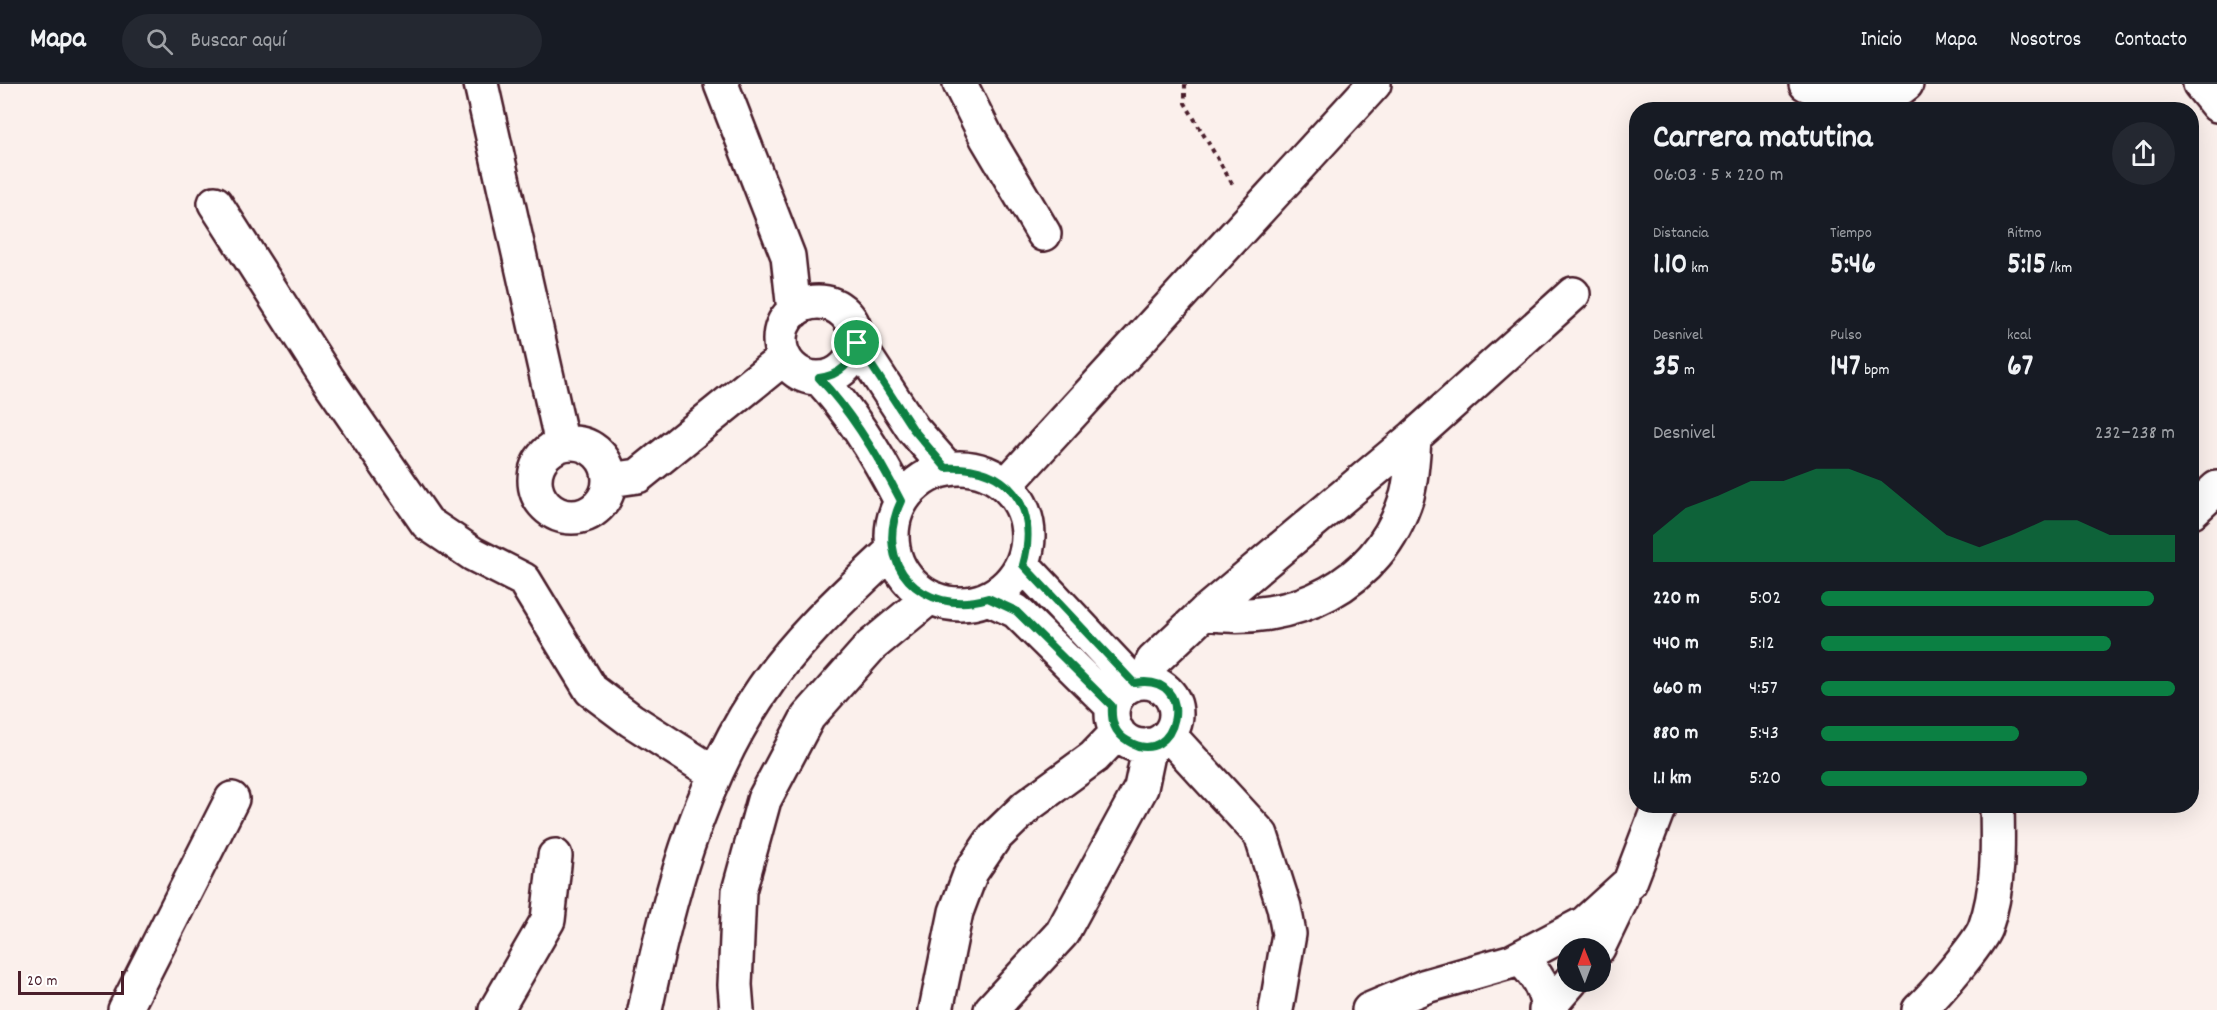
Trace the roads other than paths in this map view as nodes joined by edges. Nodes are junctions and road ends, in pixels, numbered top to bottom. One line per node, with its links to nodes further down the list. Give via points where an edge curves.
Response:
1 (481, 84): 17 (street)
2 (721, 84): 12 (street)
3 (960, 84): 10 (street)
4 (1374, 84): 20 (street)
5 (1806, 84): 6 (street, via 1827,93 1871,98 1897,92)
6 (1906, 84)
7 (2200, 84): 8 (street)
8 (2217, 105)
9 (215, 203): 31 (street, via 327,378 427,523 473,554 524,580 591,690)
10 (1044, 234)
11 (1573, 294): 16 (street)
12 (809, 307): 13 (street, via 836,306 851,321); 14 (street, via 781,333)
13 (857, 343): 15 (street, via 849,364 831,376); 18 (street, via 913,429)
14 (784, 358): 15 (street, via 799,374); 19 (street, via 638,476)
15 (819, 378): 22 (street, via 837,398 889,476)
16 (1414, 437): 28 (street); 28 (street, via 1407,495 1380,548 1360,570 1338,588 1287,611 1232,617)
17 (562, 444): 19 (street, via 578,442 600,454); 19 (street, via 544,455 534,478 542,502 551,511 574,518 586,515 605,499)
18 (946, 468): 20 (street, via 968,467); 22 (street, via 928,475)
19 (610, 480)
20 (1007, 484): 25 (street, via 1020,501 1028,522 1029,544)
21 (2217, 488): 23 (street)
22 (901, 501): 24 (street, via 894,516)
23 (2199, 505)
24 (893, 550): 26 (street, via 900,570 913,586); 31 (street, via 814,626 757,697)
25 (1023, 565): 27 (street, via 1002,590); 29 (street)
26 (930, 597): 27 (street, via 949,604 969,604); 44 (street, via 871,646 808,717 764,800 739,891)
27 (988, 598): 29 (street, via 1016,611)
28 (1204, 613): 29 (street, via 1153,661)
29 (1128, 701): 30 (street, via 1130,743); 30 (street, via 1164,688 1176,705 1174,726); 45 (street, via 1094,757 1027,806 994,838 971,872 956,912)
30 (1160, 740): 46 (street, via 1141,788 1062,933); 47 (street, via 1261,835 1290,934)
31 (714, 772): 43 (street, via 662,928)
32 (232, 799): 41 (street)
33 (1656, 813): 36 (street)
34 (1997, 813): 49 (street, via 1998,869 1984,930)
35 (555, 856): 42 (street, via 548,920)
36 (1630, 882): 37 (street); 38 (street, via 1585,923)
37 (1603, 938)
38 (1513, 961): 40 (street, via 1522,960 1535,973 1544,989); 48 (street, via 1426,986)
39 (1561, 992): 40 (street)
40 (1547, 1008)
41 (124, 1010)
42 (496, 1010)
43 (645, 1010)
44 (737, 1010)
45 (936, 1010)
46 (991, 1010)
47 (1276, 1010)
48 (1369, 1010)
49 (1919, 1010)

